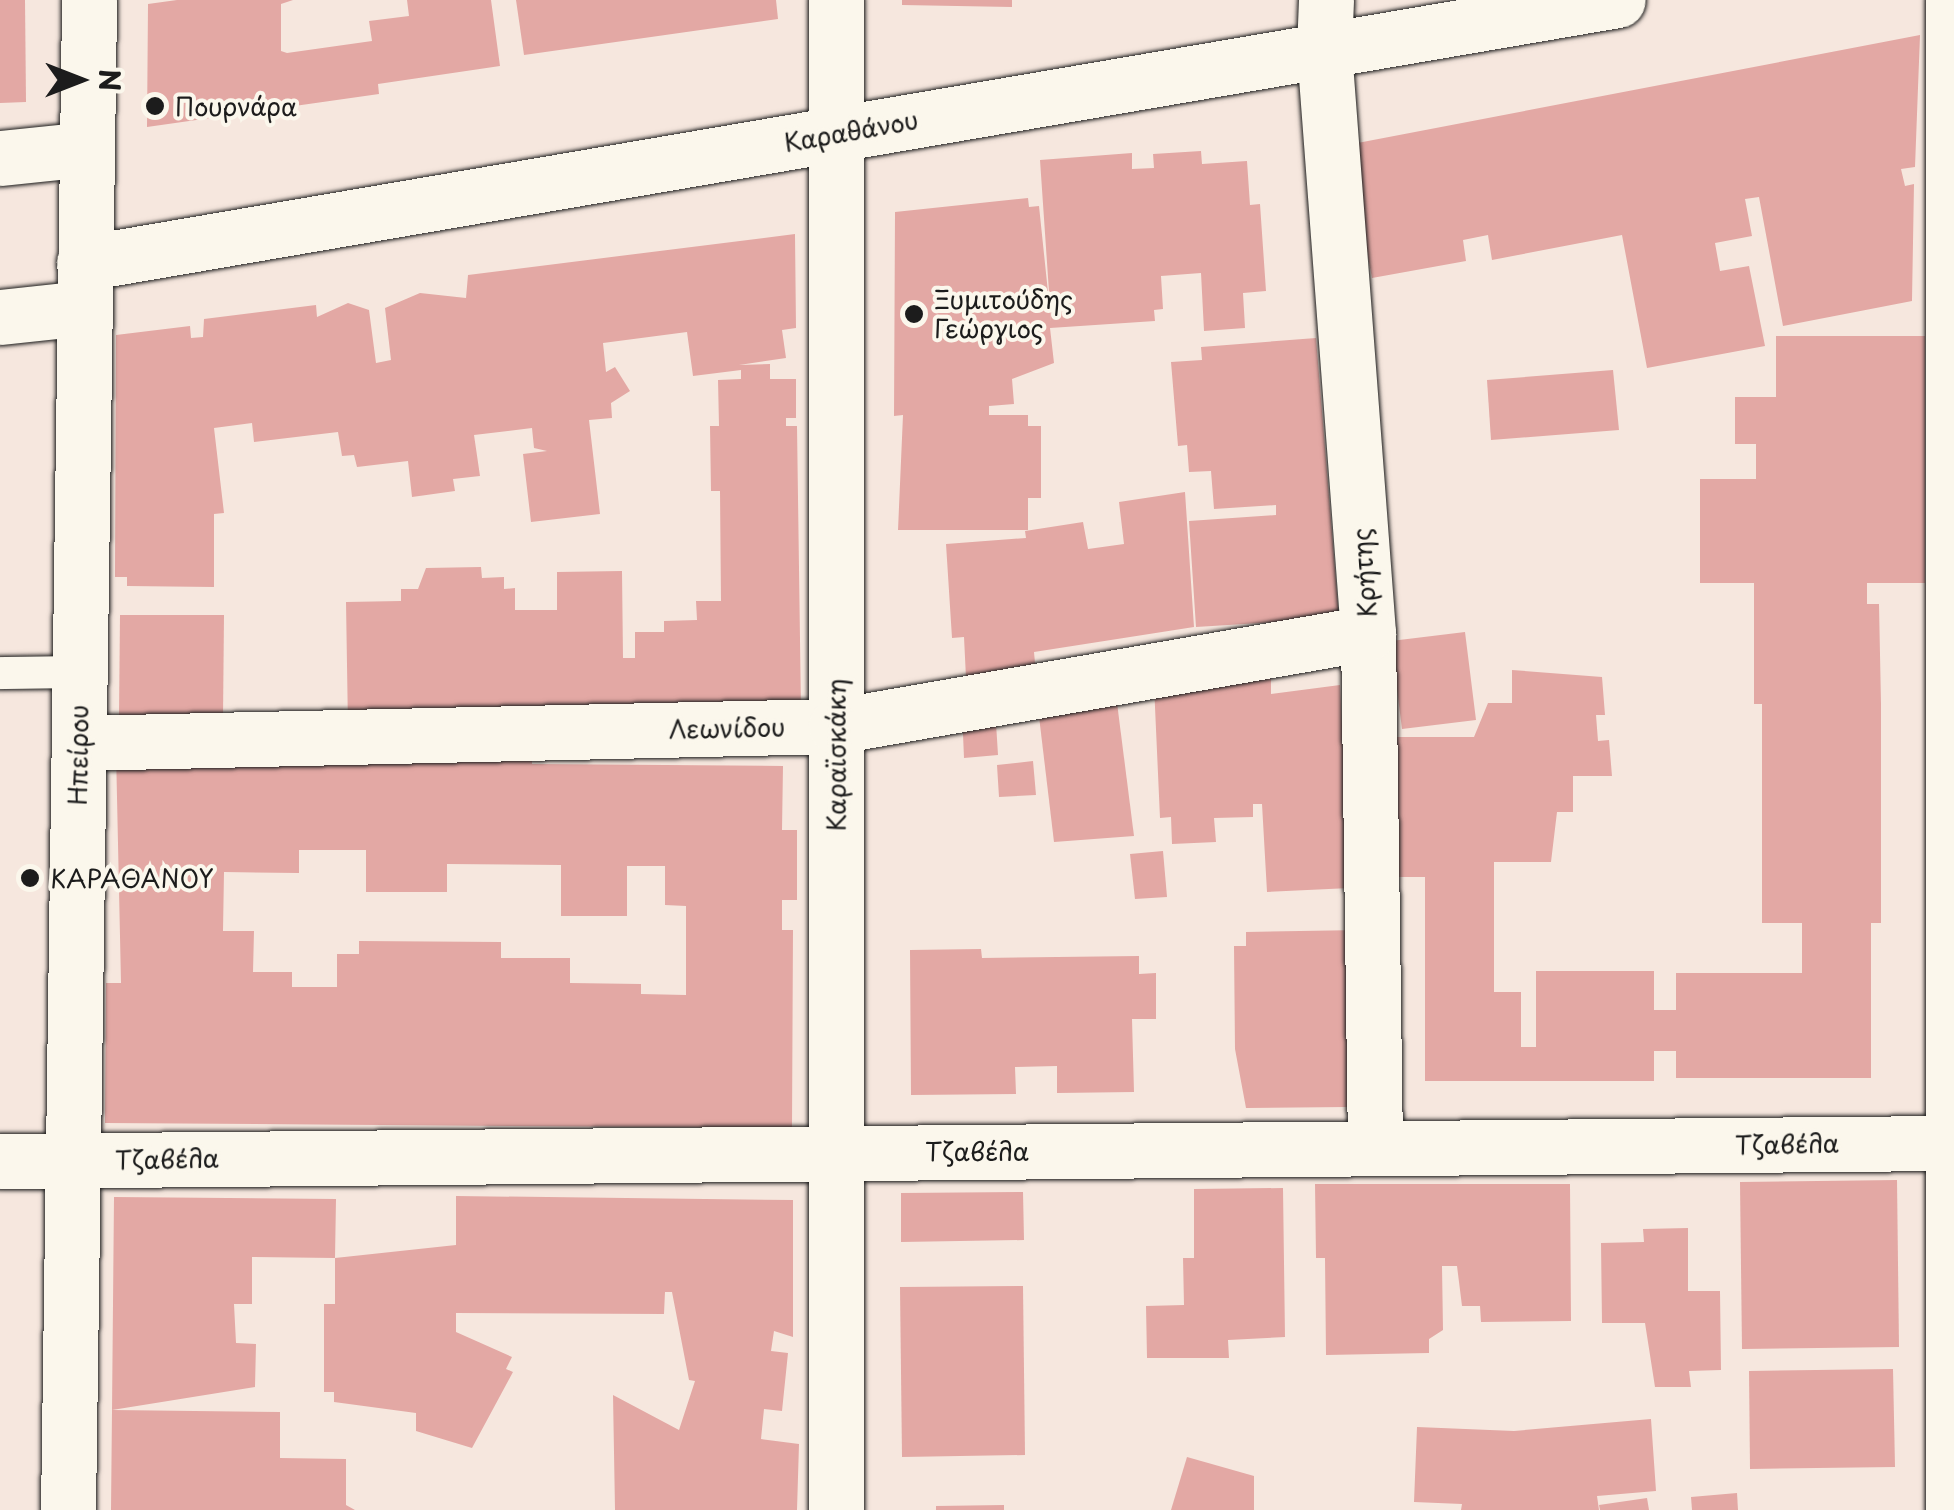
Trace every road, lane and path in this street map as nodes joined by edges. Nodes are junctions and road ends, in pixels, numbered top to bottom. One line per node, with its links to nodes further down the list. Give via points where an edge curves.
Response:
1 (89, 0): 7 (street, Ηπείρου)
2 (836, 0): 6 (street, Καραϊσκάκη)
3 (1618, 0): 5 (street, Καραθάνου)
4 (1953, 0): 16 (street)
5 (1325, 25): 6 (street, Καραθάνου); 11 (street, Κρήτης)
6 (836, 133): 9 (street, Καραθάνου); 14 (street, Καραϊσκάκη)
7 (87, 149): 8 (street); 9 (street, Ηπείρου)
8 (0, 158)
9 (84, 285): 10 (street, Καραθάνου); 12 (street, Ηπείρου)
10 (0, 317)
11 (1368, 632): 14 (street, Λεωνίδου); 17 (street, Κρήτης)
12 (80, 672): 13 (lane); 15 (street, Ηπείρου)
13 (0, 673)
14 (836, 726): 15 (street, Λεωνίδου); 18 (street, Καραϊσκάκη)
15 (79, 743): 19 (street, Ηπείρου)
16 (1953, 1142): 17 (street, Τζαβέλα); 23 (street)
17 (1375, 1148): 18 (street, Τζαβέλα)
18 (836, 1152): 19 (street, Τζαβέλα); 22 (street, Καραϊσκάκη)
19 (73, 1160): 20 (street, Τζαβέλα); 21 (street, Ηπείρου)
20 (0, 1161)
21 (68, 1510)
22 (836, 1510)
23 (1953, 1510)

